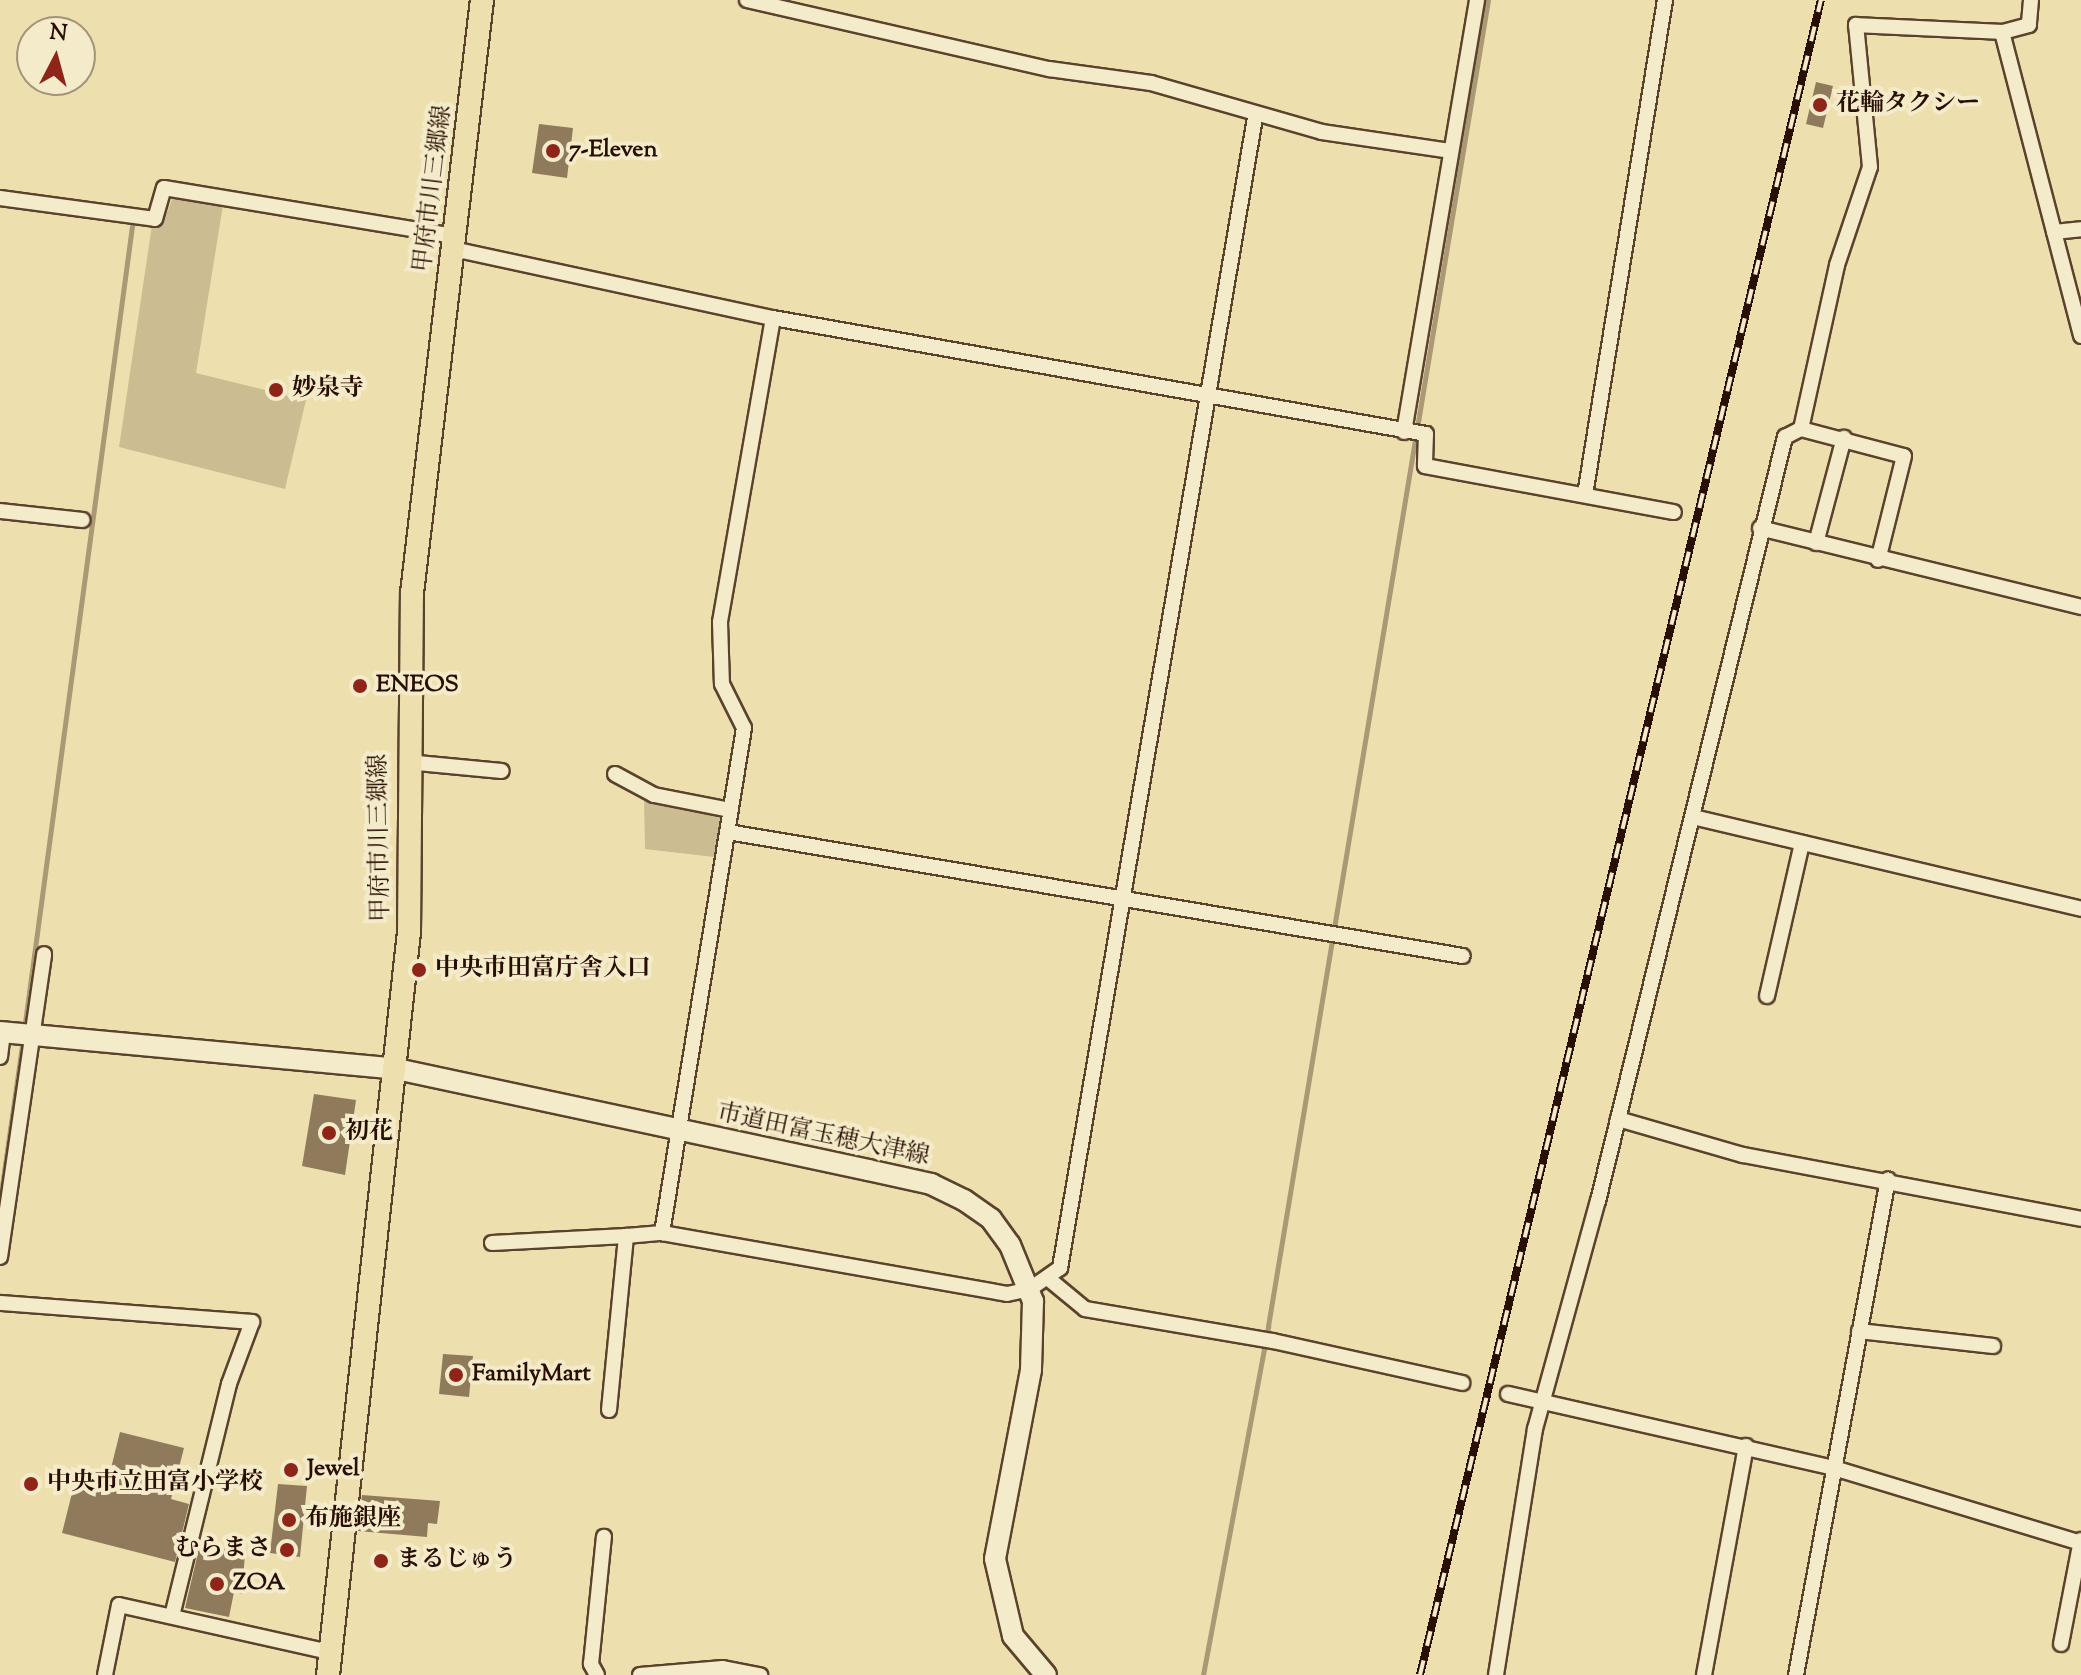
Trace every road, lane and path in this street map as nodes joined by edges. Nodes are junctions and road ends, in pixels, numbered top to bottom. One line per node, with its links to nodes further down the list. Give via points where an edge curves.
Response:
1 (482, 0): 12 (main road, 甲府市川三郷線)
2 (747, 0): 7 (street, via 1049,69 1151,83)
3 (1477, 0): 8 (street)
4 (1665, 0): 19 (street)
5 (2031, 0): 6 (street, via 2029,25)
6 (2002, 32): 11 (street); 16 (street, via 1856,25 1870,167 1837,265)
7 (1255, 117): 8 (street); 15 (street)
8 (1450, 151): 17 (street)
9 (0, 198): 12 (street, via 155,219 164,188)
10 (2081, 229): 11 (street)
11 (2054, 232): 14 (street)
12 (454, 242): 13 (street); 27 (main road, 甲府市川三郷線, via 410,605)
13 (773, 318): 15 (street); 30 (street, via 720,622 722,684 744,728)
14 (2081, 336)
15 (1206, 394): 17 (street); 34 (street)
16 (1801, 429): 18 (street); 23 (street, via 1785,437)
17 (1404, 432): 19 (street, via 1426,434 1425,466)
18 (1844, 438): 24 (street); 25 (street, via 1904,456)
19 (1585, 495): 21 (street)
20 (0, 511): 22 (street)
21 (1674, 512)
22 (83, 520)
23 (1760, 528): 24 (street); 31 (street)
24 (1816, 543): 25 (street)
25 (1878, 560): 26 (street)
26 (2081, 607)
27 (407, 762): 28 (street); 41 (main road, 甲府市川三郷線, via 409,932)
28 (502, 771)
29 (615, 774): 30 (street, via 654,795)
30 (730, 810): 32 (street)
31 (1693, 817): 33 (street); 42 (street)
32 (728, 832): 34 (street); 43 (street)
33 (1802, 843): 35 (street); 38 (street)
34 (1124, 899): 37 (street); 50 (street, via 1060,1268)
35 (2081, 909)
36 (44, 954): 39 (street)
37 (1463, 956)
38 (1767, 996)
39 (16, 1033): 40 (street); 41 (street, 市道田富玉穂大津線); 49 (street)
40 (0, 1057)
41 (397, 1069): 43 (street, 市道田富玉穂大津線); 65 (main road, 甲府市川三郷線)
42 (1618, 1119): 44 (street, via 1743,1155); 57 (street)
43 (679, 1133): 46 (street); 51 (street, 市道田富玉穂大津線, via 931,1184 991,1219)
44 (1888, 1179): 45 (street); 53 (street)
45 (2081, 1219)
46 (662, 1233): 47 (street); 51 (street, via 1007,1294)
47 (626, 1236): 48 (street); 58 (street)
48 (492, 1243)
49 (0, 1257)
50 (1050, 1280): 51 (street); 55 (street, via 1085,1309 1273,1341)
51 (1030, 1289): 71 (street, 市道田富玉穂大津線, via 1036,1337 995,1559 1013,1636)
52 (0, 1303): 63 (street, via 252,1322 229,1384)
53 (1859, 1331): 54 (street); 60 (street)
54 (1993, 1346)
55 (1462, 1383)
56 (1508, 1394): 57 (street)
57 (1546, 1403): 59 (street); 72 (street, via 1535,1429)
58 (609, 1410)
59 (1746, 1446): 60 (street); 73 (street)
60 (1834, 1468): 62 (street); 74 (street)
61 (604, 1537): 68 (street, via 591,1664)
62 (2081, 1542): 64 (street)
63 (172, 1616): 65 (street); 67 (street, via 119,1605)
64 (2061, 1644)
65 (329, 1664)
66 (711, 1674): 69 (street); 70 (street, via 723,1668)
67 (105, 1675)
68 (597, 1675)
69 (640, 1675)
70 (760, 1675)
71 (1046, 1675)
72 (1496, 1675)
73 (1704, 1675)
74 (1796, 1675)

